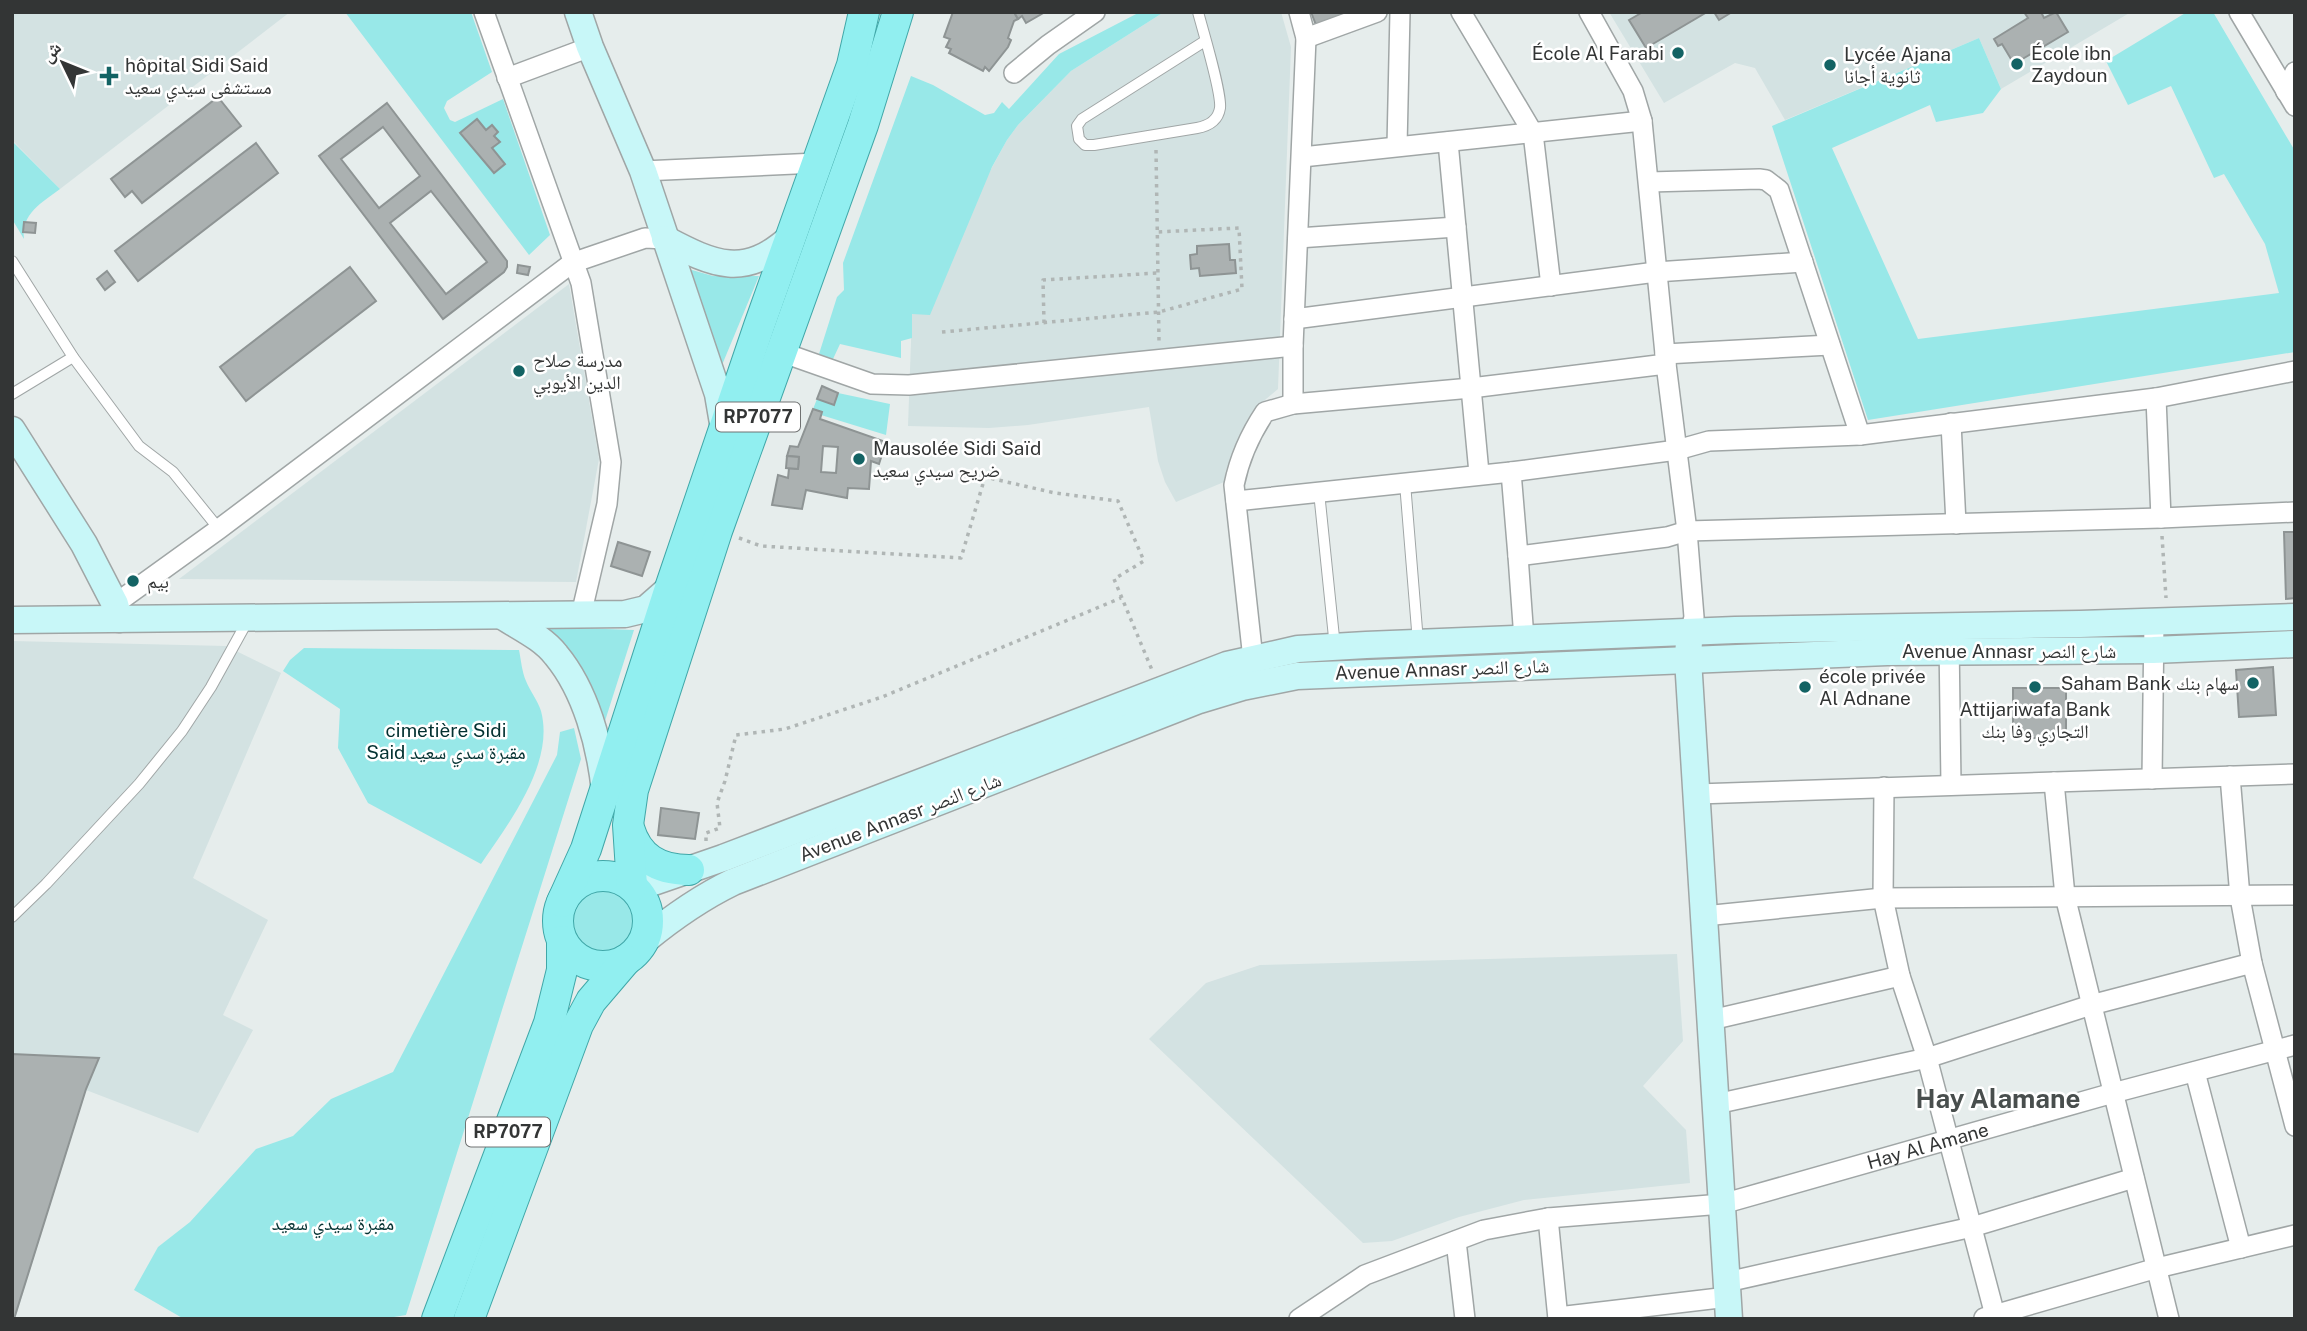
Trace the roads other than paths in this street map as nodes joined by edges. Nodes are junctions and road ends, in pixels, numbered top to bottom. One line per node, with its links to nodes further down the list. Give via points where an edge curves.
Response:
1 (485, 12): 18 (street)
2 (578, 12): 15 (main road)
3 (864, 12): 25 (main road, RP7077, via 852,65)
4 (1095, 12): 17 (street)
5 (1198, 12): 14 (lane)
6 (1299, 12): 13 (street)
7 (1377, 12): 13 (street)
8 (1400, 12): 23 (street)
9 (1461, 12): 21 (street)
10 (1589, 12): 20 (street, via 1633,91)
11 (2239, 12): 19 (street)
12 (899, 15): 41 (main road, RP7077)
13 (1307, 38): 24 (street)
14 (1205, 41): 14 (lane, via 1220,100 1217,116 1205,126 1090,146 1082,142 1076,131 1082,119)
15 (590, 47): 18 (street); 26 (main road)
16 (2295, 72): 19 (street)
17 (1014, 73)
18 (508, 78): 34 (street)
19 (2292, 96)
20 (1642, 121): 21 (street); 27 (street)
21 (1533, 133): 22 (street); 36 (street)
22 (1448, 142): 23 (street); 28 (street)
23 (1397, 146): 24 (street)
24 (1302, 157): 30 (street)
25 (817, 163): 26 (street); 29 (main road, RP7077)
26 (643, 171): 31 (main road)
27 (1649, 182): 33 (street, via 1766,180 1779,190); 35 (street)
28 (1456, 227): 30 (street); 37 (street)
29 (791, 237): 31 (main road, via 772,254 736,263 715,262); 50 (main road, RP7077)
30 (1298, 238): 38 (street)
31 (665, 239): 34 (street, via 645,238); 50 (main road, via 718,394)
32 (12, 261): 42 (lane)
33 (1803, 262): 35 (street); 39 (street)
34 (572, 263): 62 (street); 67 (street, via 580,283 611,461 607,504)
35 (1657, 272): 36 (street); 43 (street)
36 (1551, 286): 37 (street)
37 (1463, 298): 38 (street); 45 (street)
38 (1294, 319): 40 (street)
39 (1830, 345): 43 (street); 51 (street)
40 (1293, 346): 41 (street, via 909,385 872,384); 48 (street)
41 (781, 352): 91 (main road, RP7077, via 633,790)
42 (73, 357): 46 (lane); 62 (lane, via 139,446 173,472)
43 (1665, 359): 45 (street); 53 (street)
44 (2295, 371): 47 (street)
45 (1471, 388): 48 (street); 55 (street)
46 (12, 394)
47 (2156, 398): 49 (street); 60 (street)
48 (1293, 404): 58 (street, via 1265,412 1257,424 1236,473)
49 (1951, 423): 51 (street); 61 (street)
50 (724, 429): 65 (main road, RP7077)
51 (1860, 435): 53 (street, via 1709,441)
52 (16, 446): 66 (main road, via 84,544)
53 (1677, 450): 54 (street); 63 (street)
54 (1511, 472): 55 (street); 64 (street)
55 (1479, 473): 56 (street)
56 (1405, 483): 57 (street); 77 (lane)
57 (1319, 492): 58 (street); 79 (lane)
58 (1236, 501): 81 (street)
59 (2295, 512): 60 (street)
60 (2161, 518): 61 (street)
61 (1956, 524): 63 (street)
62 (219, 529): 66 (street)
63 (1687, 531): 64 (street); 73 (street, via 1694,617)
64 (1518, 556): 74 (street)
65 (670, 588): 67 (main road, via 638,612); 89 (main road, RP7077)
66 (117, 612): 70 (main road); 71 (main road)
67 (582, 615): 68 (main road)
68 (504, 617): 70 (main road); 89 (main road, via 555,653 570,675 590,721)
69 (2295, 617): 72 (main road, Avenue Annasr شارع النصر)
70 (248, 619): 100 (lane, via 182,732 139,784)
71 (12, 620)
72 (2160, 621): 75 (main road, Avenue Annasr شارع النصر); 80 (street)
73 (1690, 633): 74 (main road, Avenue Annasr شارع النصر); 76 (main road, Avenue Annasr شارع النصر); 82 (main road)
74 (1524, 639): 77 (main road, Avenue Annasr شارع النصر)
75 (1949, 639): 76 (main road, Avenue Annasr شارع النصر); 80 (main road, Avenue Annasr شارع النصر); 87 (street)
76 (1830, 641): 82 (main road, Avenue Annasr شارع النصر)
77 (1418, 643): 79 (main road, Avenue Annasr شارع النصر)
78 (2295, 645): 80 (main road, Avenue Annasr شارع النصر)
79 (1335, 647): 81 (main road, Avenue Annasr شارع النصر)
80 (2153, 650): 85 (street)
81 (1253, 659): 92 (main road, Avenue Annasr شارع النصر, via 1227,664)
82 (1688, 659): 90 (main road); 102 (main road, Avenue Annasr شارع النصر, via 1341,673 1242,687 733,882 677,914)
83 (2295, 774): 84 (street)
84 (2230, 776): 85 (street); 96 (street)
85 (2152, 779): 86 (street)
86 (2054, 782): 87 (street); 95 (street)
87 (1951, 785): 88 (street)
88 (1884, 787): 90 (street); 97 (street)
89 (606, 791): 98 (main road, RP7077)
90 (1697, 794): 99 (main road)
91 (628, 825): 92 (main road, via 642,855 656,865 672,870); 93 (main road, RP7077)
92 (697, 868): 93 (main road, Avenue Annasr شارع النصر)
93 (634, 887): 98 (main road, via 620,879 593,877 570,890); 102 (main road, RP7077, via 644,900 649,927)
94 (2295, 895): 96 (street)
95 (2065, 896): 96 (street); 97 (street); 105 (street)
96 (2240, 897): 103 (street)
97 (1883, 898): 99 (street); 104 (street)
98 (562, 902): 101 (main road, RP7077, via 558,915)
99 (1704, 916): 106 (main road)
100 (12, 917)
101 (562, 941): 102 (main road, via 583,962 597,966 612,966); 126 (main road, RP7077, via 562,970 549,1023)
102 (636, 950): 127 (main road, RP7077, via 591,1001 578,1025)
103 (2252, 963): 105 (street); 107 (street)
104 (1900, 976): 106 (street); 108 (street)
105 (2091, 1005): 108 (street); 110 (street)
106 (1711, 1020): 111 (main road)
107 (2285, 1048): 109 (street, Hay Al Amane); 112 (street)
108 (1927, 1058): 111 (street); 113 (street)
109 (2194, 1072): 110 (street, Hay Al Amane); 120 (street)
110 (2113, 1093): 113 (street, Hay Al Amane); 114 (street)
111 (1716, 1104): 115 (main road)
112 (2295, 1126)
113 (1949, 1140): 115 (street, Hay Al Amane); 117 (street)
114 (2134, 1178): 117 (street); 121 (street)
115 (1722, 1204): 116 (street, Hay Al Amane); 122 (main road)
116 (1548, 1218): 119 (street, Hay Al Amane, via 1484,1230); 124 (street)
117 (1972, 1227): 122 (street); 125 (street)
118 (2295, 1235): 120 (street)
119 (1457, 1241): 123 (street, Hay Al Amane, via 1365,1275); 128 (street)
120 (2241, 1248): 121 (street)
121 (2157, 1268): 125 (street); 129 (street)
122 (1728, 1299): 124 (street)
123 (1306, 1316)
124 (1558, 1318)
125 (1992, 1318)
126 (437, 1319)
127 (469, 1319)
128 (1465, 1319)
129 (2169, 1319)

